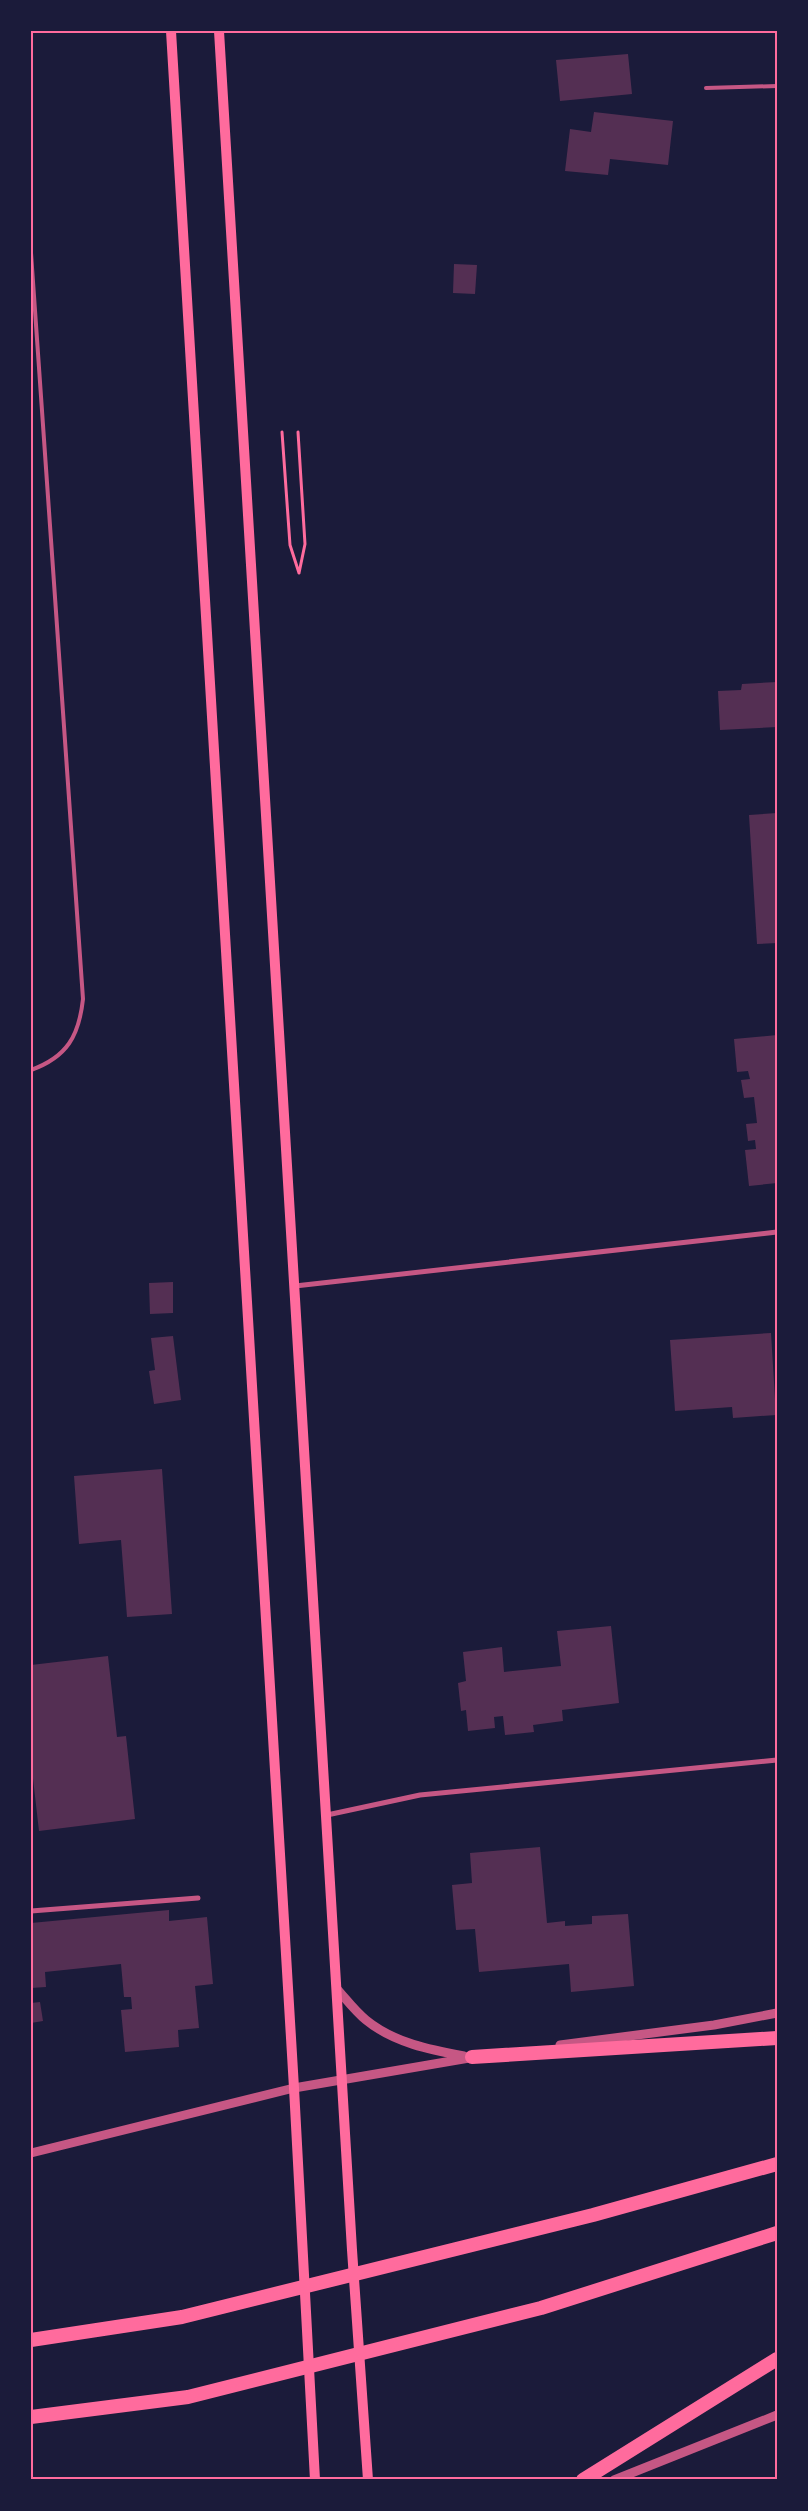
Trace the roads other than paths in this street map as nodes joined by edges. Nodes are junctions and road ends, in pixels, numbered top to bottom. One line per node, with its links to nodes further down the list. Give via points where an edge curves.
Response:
1 (171, 31): 18 (main road)
2 (219, 31): 8 (main road)
3 (777, 86): 4 (lane)
4 (706, 88)
5 (31, 253): 6 (lane, via 84,999 79,1027 71,1042 47,1064)
6 (31, 1070)
7 (777, 1232): 8 (street)
8 (295, 1286): 10 (main road)
9 (777, 1760): 10 (street, via 420,1795)
10 (327, 1815): 13 (main road)
11 (198, 1898): 12 (street)
12 (31, 1911)
13 (337, 1989): 16 (street, via 366,2020 394,2037 424,2048); 17 (main road)
14 (777, 2013): 16 (street, via 714,2025)
15 (777, 2038): 16 (highway)
16 (472, 2057): 17 (street)
17 (342, 2078): 18 (street); 27 (main road)
18 (294, 2088): 19 (street); 26 (main road)
19 (31, 2153)
20 (777, 2164): 22 (highway, via 402,2264 182,2317)
21 (777, 2233): 25 (highway, via 541,2308 188,2397)
22 (31, 2340)
23 (777, 2359): 28 (highway)
24 (777, 2415): 29 (street)
25 (31, 2417)
26 (314, 2480)
27 (368, 2480)
28 (583, 2480)
29 (614, 2480)

